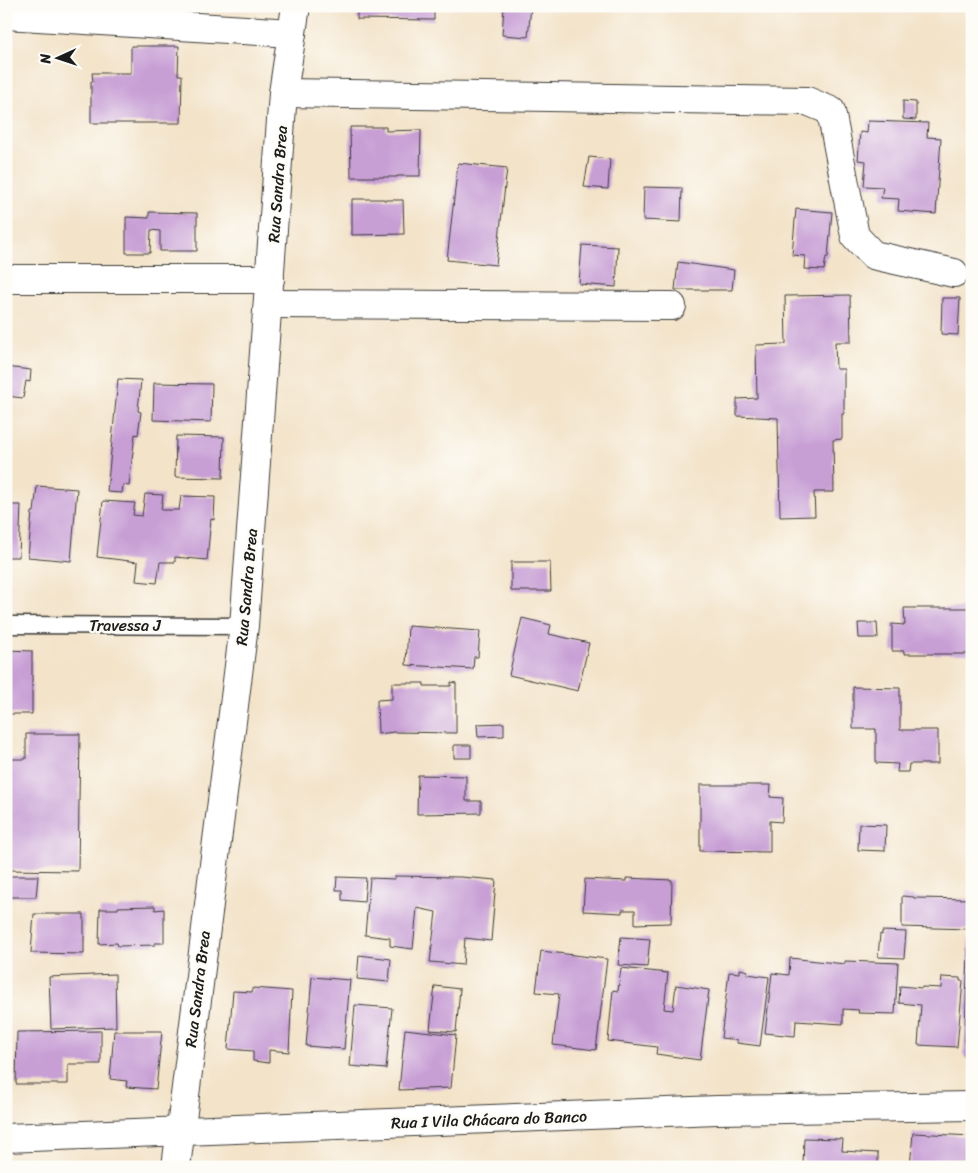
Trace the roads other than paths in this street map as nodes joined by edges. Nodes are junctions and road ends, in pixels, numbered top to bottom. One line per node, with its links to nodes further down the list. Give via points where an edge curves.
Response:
1 (296, 6): 3 (street, Rua Sandra Brea)
2 (6, 15): 3 (street)
3 (292, 33): 4 (street, Rua Sandra Brea)
4 (283, 93): 5 (street, via 806,101 831,111 855,236 873,255); 7 (street, Rua Sandra Brea)
5 (954, 273)
6 (6, 279): 7 (street)
7 (269, 292): 8 (street); 10 (street, Rua Sandra Brea)
8 (672, 306)
9 (6, 625): 10 (lane, Travessa J)
10 (244, 626): 12 (street, Rua Sandra Brea)
11 (972, 1106): 12 (street, Rua I Vila Chácara do Banco, via 717,1110)
12 (179, 1131): 13 (street, Rua I Vila Chácara do Banco); 14 (street, Rua Sandra Brea)
13 (6, 1138)
14 (176, 1167)

